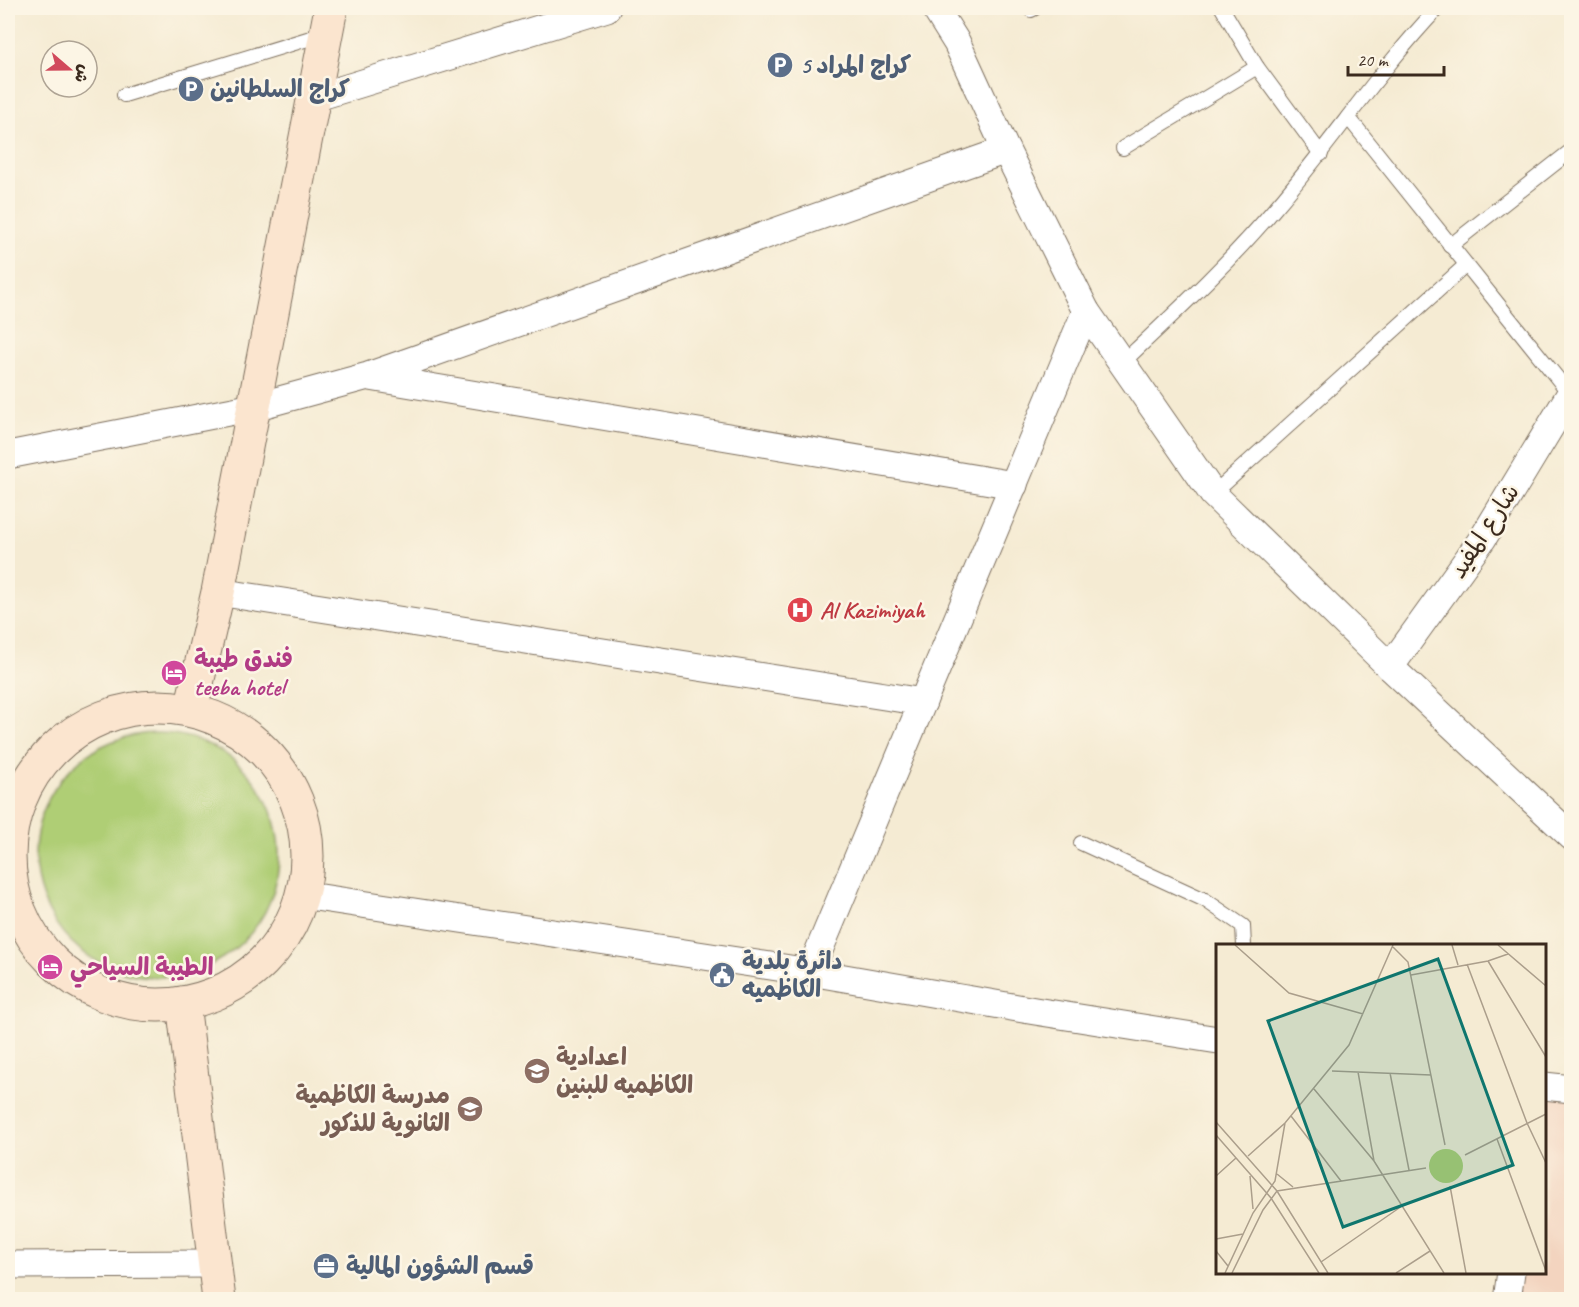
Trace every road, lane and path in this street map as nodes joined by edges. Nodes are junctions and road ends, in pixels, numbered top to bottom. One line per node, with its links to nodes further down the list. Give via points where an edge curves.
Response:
1 (607, 8): 8 (street)
2 (935, 8): 11 (street, via 957,43)
3 (1222, 8): 6 (lane)
4 (1438, 8): 9 (lane)
5 (329, 20): 7 (lane); 8 (street)
6 (1257, 68): 10 (lane); 13 (lane)
7 (124, 95)
8 (314, 98): 20 (street)
9 (1348, 117): 13 (lane); 14 (lane)
10 (1123, 148)
11 (1006, 150): 16 (street); 18 (street)
12 (1572, 150): 14 (lane)
13 (1321, 154): 17 (lane, via 1244,244)
14 (1450, 246): 15 (lane)
15 (1466, 265): 19 (lane); 23 (lane)
16 (1086, 311): 17 (street); 22 (street)
17 (1123, 362): 23 (street)
18 (368, 376): 20 (street); 22 (street)
19 (1571, 393): 25 (street, شارع المفيد, via 1483,538)
20 (254, 406): 21 (street); 24 (street)
21 (8, 455)
22 (1014, 485): 26 (street)
23 (1213, 494): 25 (street)
24 (218, 592): 26 (street); 27 (street)
25 (1390, 667): 29 (street)
26 (923, 702): 33 (street)
27 (191, 709): 28 (street, via 151,706 112,713 76,730 46,757 29,781); 31 (street, via 228,724 261,747 286,778 302,815 307,855)
28 (9, 827): 34 (street, via 10,876 20,910 52,961 90,990 135,1004)
29 (1572, 837)
30 (1081, 843): 32 (lane, via 1205,900 1243,926)
31 (302, 895): 33 (street); 34 (street, via 285,934 259,967 224,990)
32 (1244, 944)
33 (810, 972): 35 (street)
34 (183, 1003): 38 (street)
35 (1216, 1040)
36 (1546, 1086): 37 (street)
37 (1572, 1089)
38 (215, 1264): 39 (street); 41 (street)
39 (8, 1265)
40 (1511, 1274): 42 (street)
41 (219, 1299)
42 (1507, 1299)

